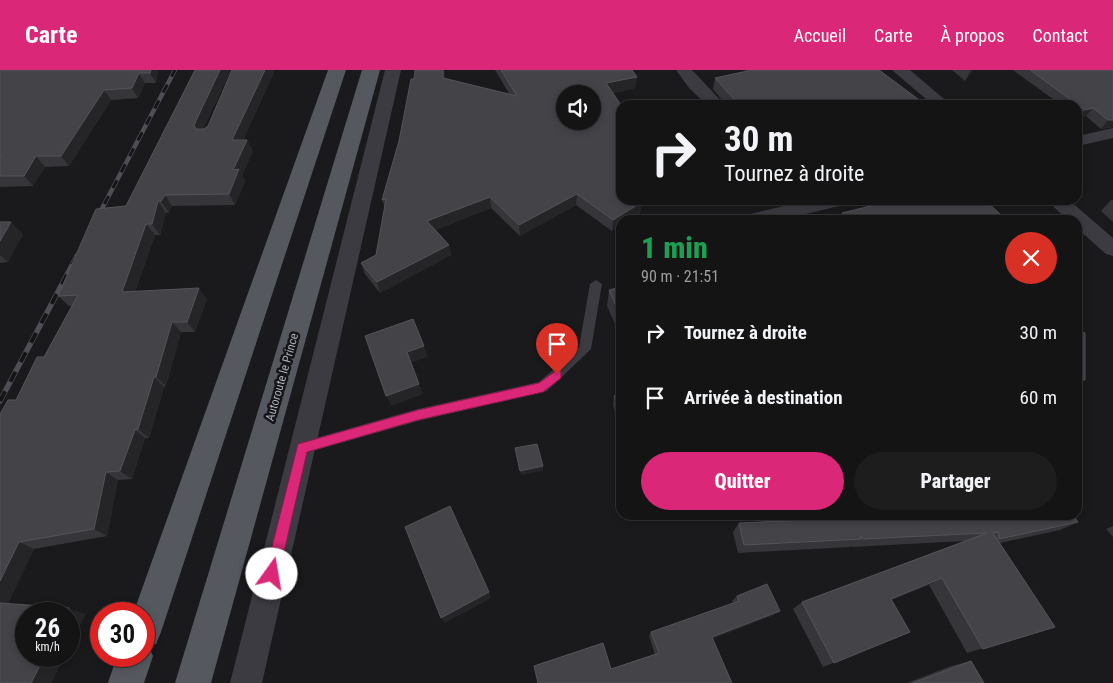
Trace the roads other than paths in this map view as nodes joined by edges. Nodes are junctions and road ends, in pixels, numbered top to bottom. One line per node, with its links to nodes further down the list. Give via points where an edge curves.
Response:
1 (371, 70): 21 (main road, Autoroute le Prince)
2 (393, 70): 17 (street)
3 (684, 70): 6 (street)
4 (900, 70): 7 (street)
5 (334, 71): 18 (main road)
6 (712, 100)
7 (937, 100)
8 (1113, 132): 9 (street)
9 (1082, 140)
10 (815, 205): 12 (street)
11 (1063, 205): 13 (street)
12 (774, 215)
13 (1074, 215)
14 (1082, 222): 15 (street)
15 (1113, 249)
16 (596, 284): 17 (lane, via 584,349 543,387 418,415)
17 (302, 448): 22 (street)
18 (154, 602)
19 (131, 667): 20 (main road)
20 (126, 683)
21 (193, 683)
22 (246, 683)

